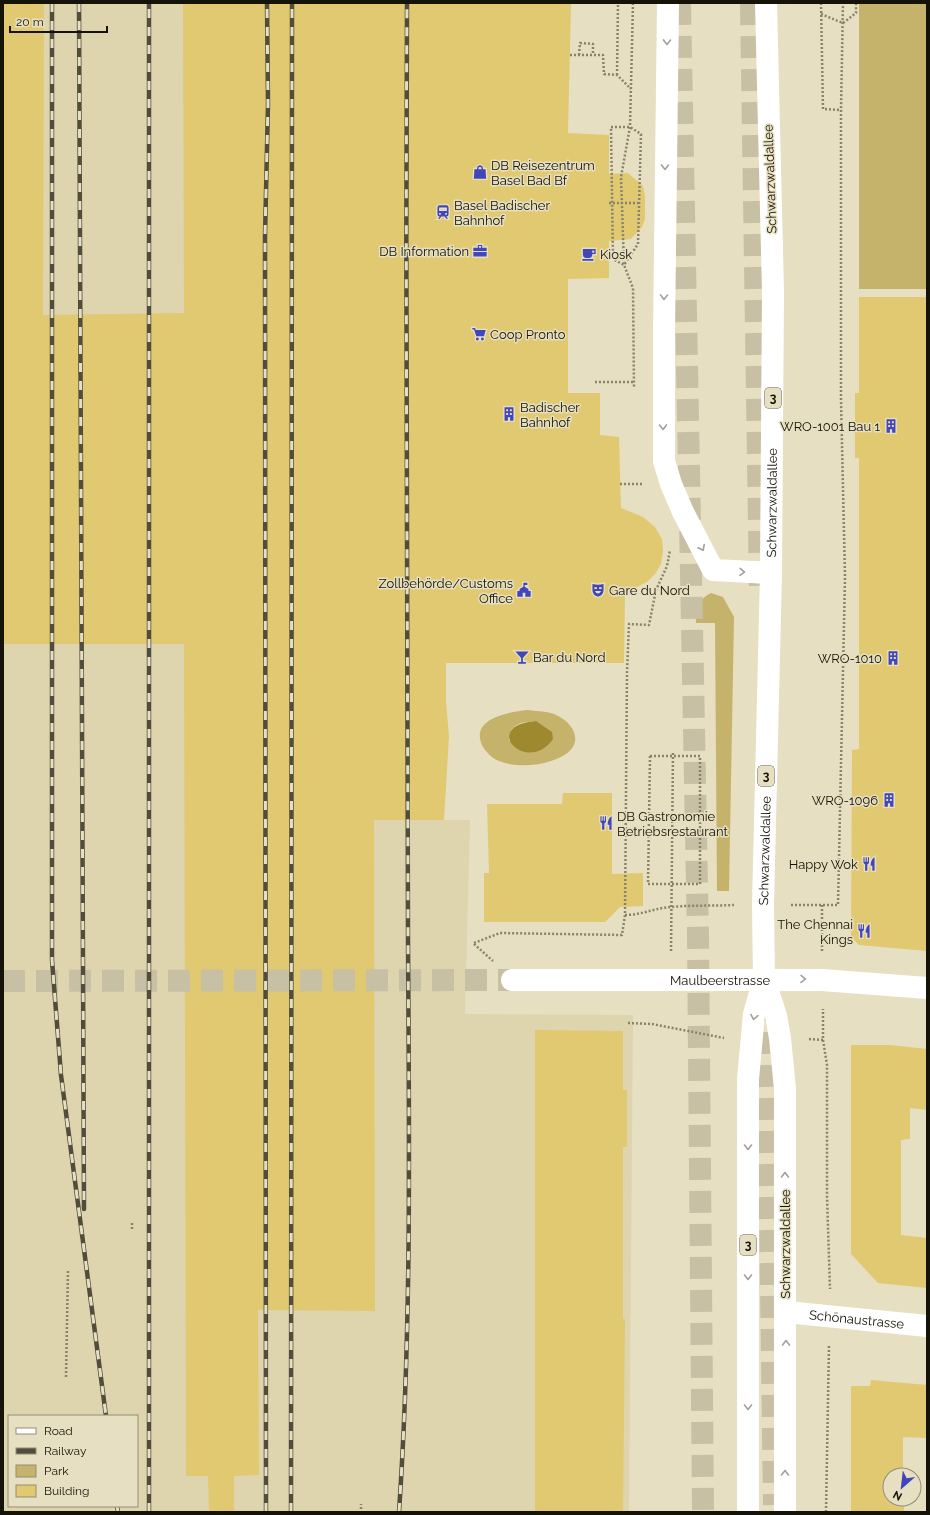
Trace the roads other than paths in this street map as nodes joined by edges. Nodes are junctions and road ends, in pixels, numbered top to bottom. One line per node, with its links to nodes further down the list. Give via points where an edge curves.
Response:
1 (668, 3): 3 (main road, one-way to 3, via 664,461 683,512 714,570)
2 (766, 3): 3 (main road, Schwarzwaldallee / 3, via 773,292)
3 (771, 573): 4 (main road, Schwarzwaldallee / 3, via 763,904)
4 (764, 979): 5 (main road, Maulbeerstrasse); 6 (main road, Maulbeerstrasse, one-way to 6, via 822,980); 7 (main road, Schwarzwaldallee / 3, one-way to 4, via 785,1089 777,1023); 9 (main road, Schwarzwaldallee / 3, one-way to 9, via 754,1014 748,1079)
5 (512, 980)
6 (927, 988)
7 (786, 1312): 8 (main road, Schönaustrasse); 10 (main road, Schwarzwaldallee / 3, one-way to 7)
8 (927, 1326)
9 (748, 1512)
10 (785, 1512)

